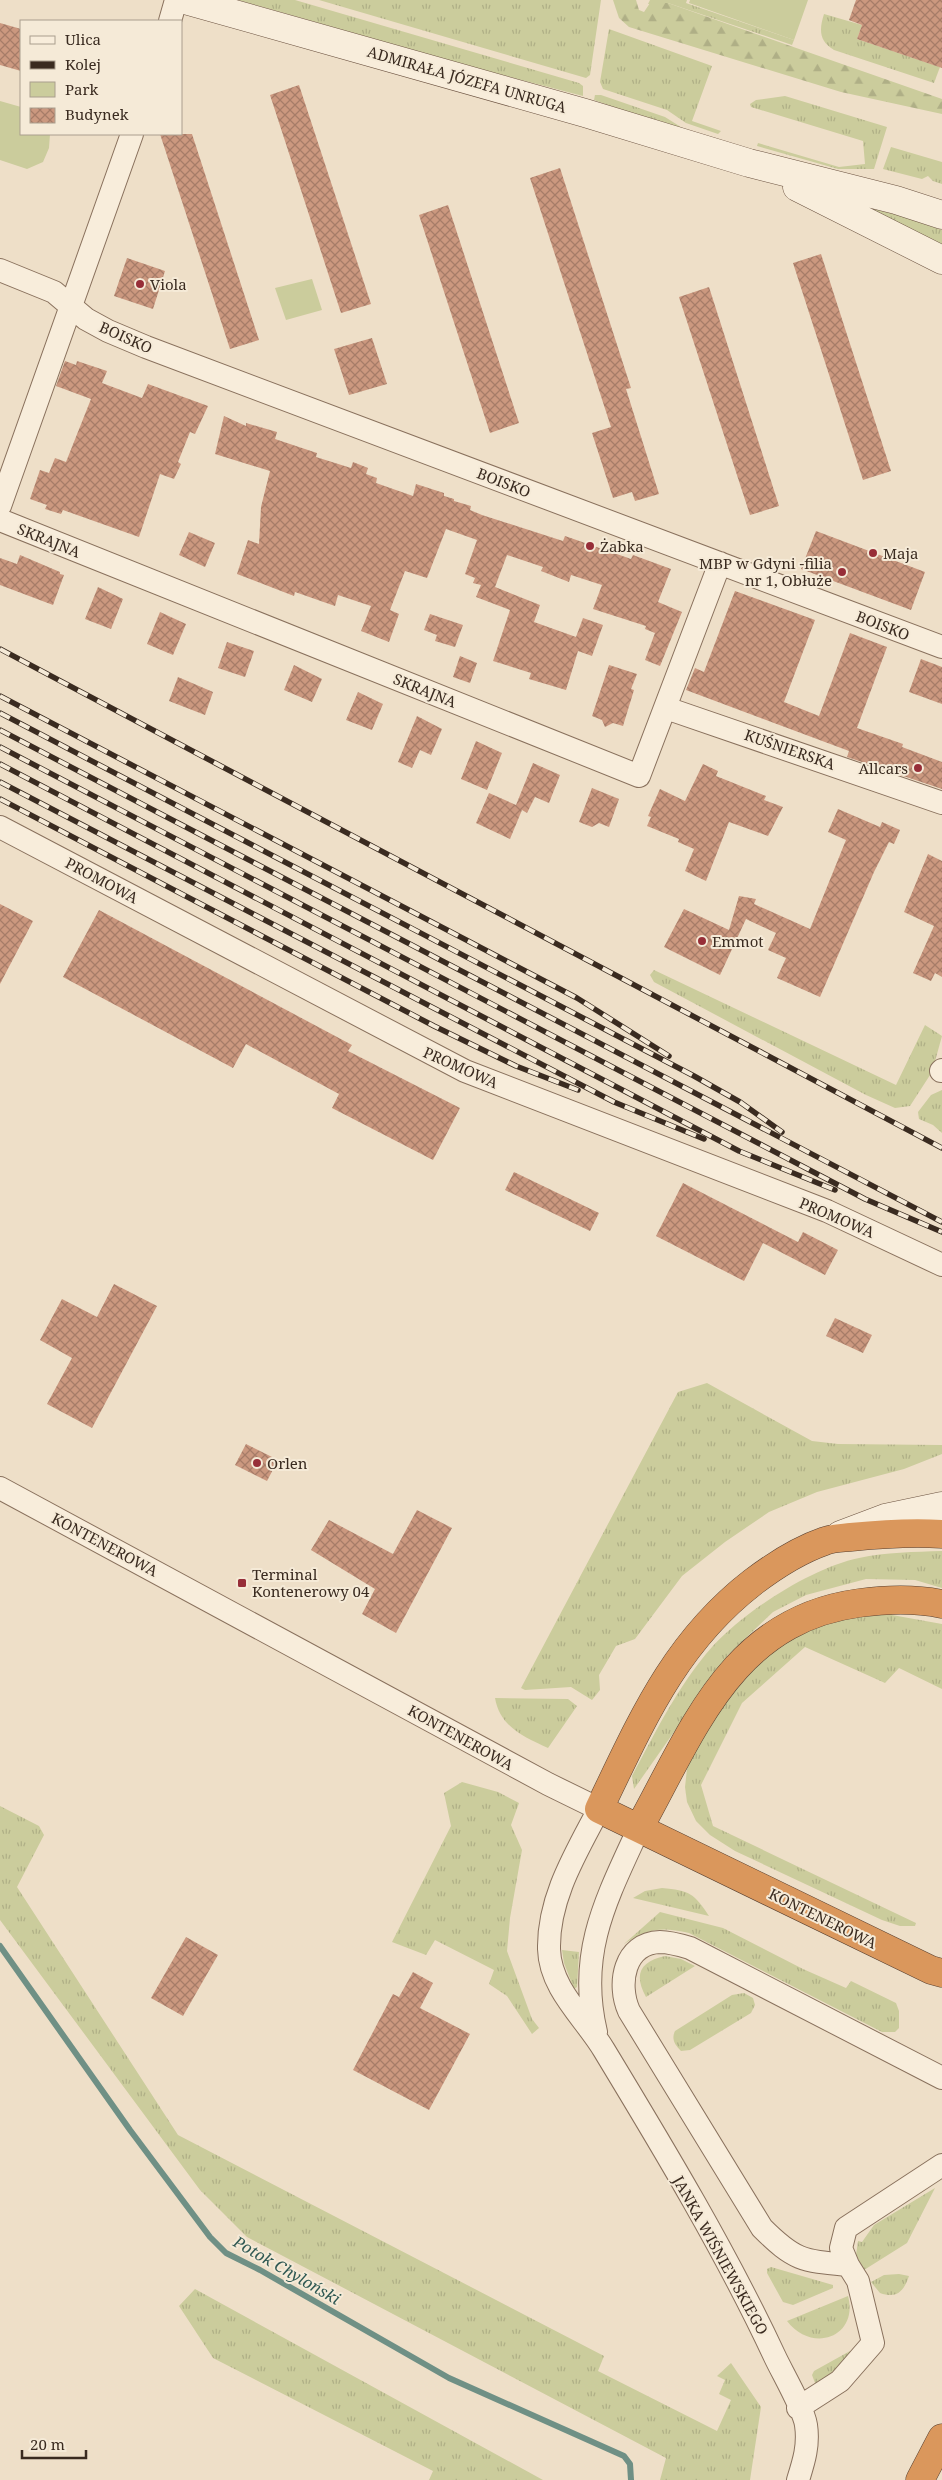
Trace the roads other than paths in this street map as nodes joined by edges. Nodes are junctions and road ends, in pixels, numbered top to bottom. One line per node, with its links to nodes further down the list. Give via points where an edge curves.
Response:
1 (176, 0): 3 (street)
2 (185, 0): 5 (street, ADMIRAŁA JÓZEFA UNRUGA, via 585,113)
3 (170, 20)
4 (132, 135): 9 (street)
5 (749, 163): 6 (street, ADMIRAŁA JÓZEFA UNRUGA, via 896,200); 7 (street, ADMIRAŁA JÓZEFA UNRUGA)
6 (942, 215)
7 (942, 260)
8 (0, 270): 9 (street, BOISKO, via 54,292)
9 (71, 306): 10 (street); 12 (street, BOISKO, via 86,319 146,347)
10 (0, 506)
11 (0, 520): 14 (street, SKRAJNA, via 639,776)
12 (720, 563): 13 (street, BOISKO); 14 (street, SKRAJNA)
13 (942, 647)
14 (666, 708): 15 (street, KUŚNIERSKA)
15 (942, 803)
16 (0, 826): 17 (street, PROMOWA, via 465,1071 827,1211)
17 (942, 1265)
18 (0, 1488): 23 (street, KONTENEROWA)
19 (942, 1506): 21 (street, via 885,1518)
20 (942, 1534): 21 (highway, via 885,1534)
21 (826, 1540): 23 (highway, via 775,1566 735,1596 700,1631 644,1715)
22 (942, 1604): 24 (highway, via 888,1599 839,1605 802,1618 774,1633 744,1658 721,1684 692,1729)
23 (599, 1809): 24 (highway, KONTENEROWA); 26 (street, JANKA WIŚNIEWSKIEGO, via 555,1902 549,1951 561,1989)
24 (639, 1828): 25 (highway, KONTENEROWA); 26 (street, JANKA WIŚNIEWSKIEGO, via 596,1929 589,1986)
25 (938, 1974)
26 (598, 2040): 30 (street, JANKA WIŚNIEWSKIEGO, via 753,2312)
27 (942, 2078): 29 (street, via 690,1948 672,1942 642,1946 627,1966 622,1988 629,2011 762,2228 781,2247 805,2261)
28 (942, 2165): 29 (street, via 846,2228 841,2248)
29 (848, 2266): 30 (street, via 858,2281 873,2343 840,2381)
30 (798, 2408): 32 (street, JANKA WIŚNIEWSKIEGO, via 806,2424 807,2453)
31 (942, 2438): 33 (highway)
32 (798, 2480)
33 (920, 2480)

